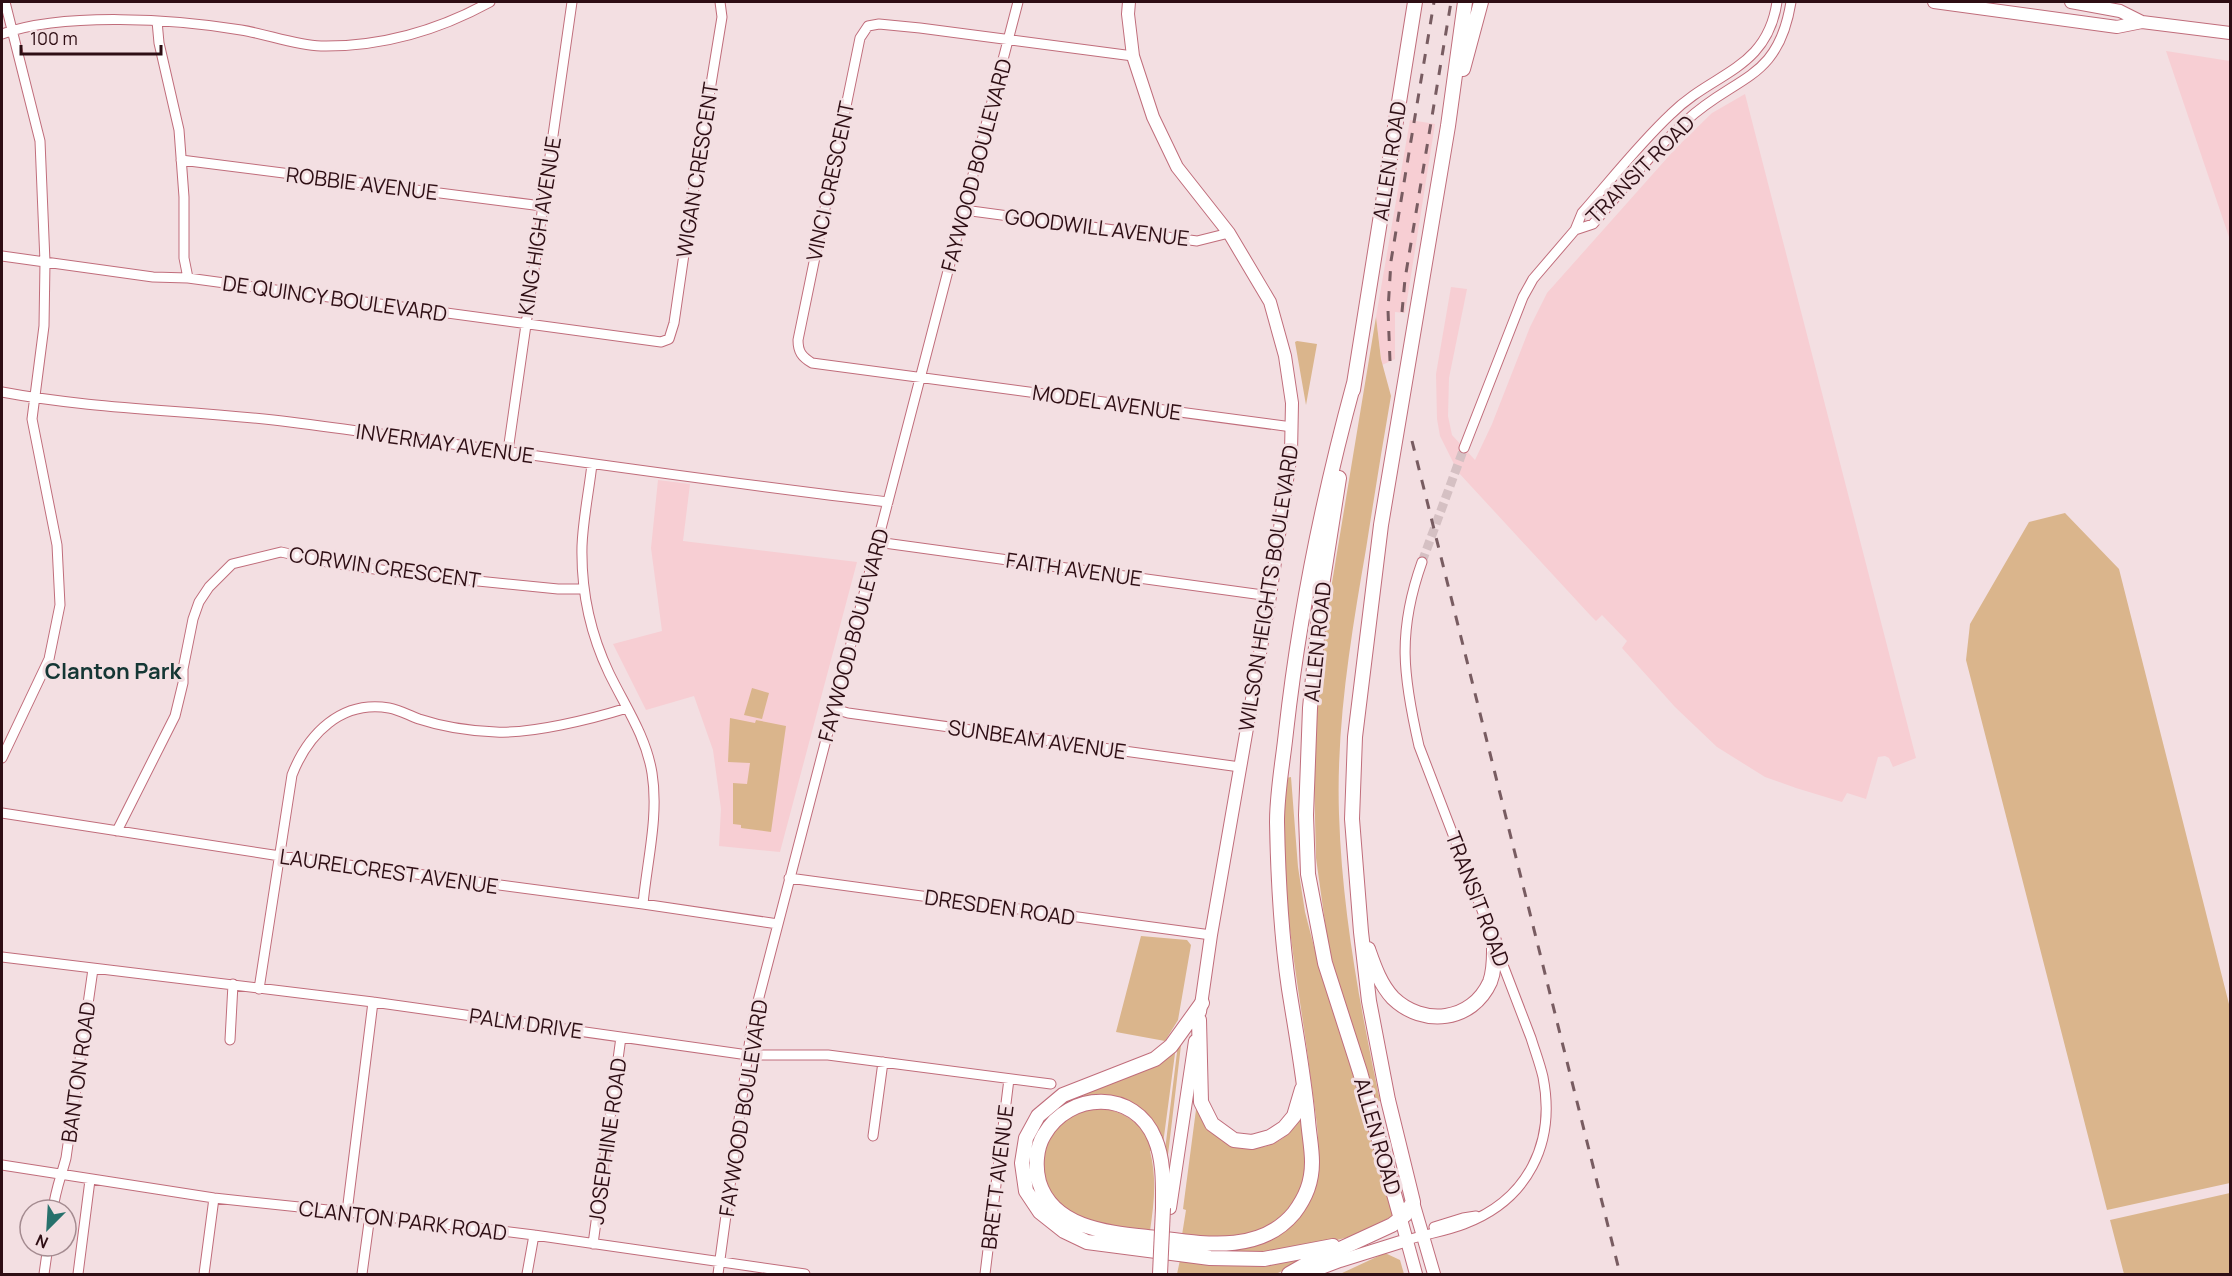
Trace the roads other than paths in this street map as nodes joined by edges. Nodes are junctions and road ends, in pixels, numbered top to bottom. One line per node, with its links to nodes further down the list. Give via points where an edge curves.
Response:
1 (5, 2): 17 (street)
2 (490, 2): 14 (street, via 421,32 371,44 318,46 239,30)
3 (572, 2): 24 (street, KING HIGH AVENUE)
4 (720, 2): 32 (street, WIGAN CRESCENT, via 722,17)
5 (1018, 2): 20 (street, FAYWOOD BOULEVARD)
6 (1129, 2): 21 (main road, WILSON HEIGHTS BOULEVARD)
7 (1415, 2): 34 (highway, ALLEN ROAD)
8 (1465, 2): 22 (highway, ALLEN ROAD)
9 (1481, 2): 22 (highway)
10 (1777, 2): 26 (street, TRANSIT ROAD, via 1773,22 1757,50 1671,113 1582,213)
11 (1791, 2): 26 (street, TRANSIT ROAD, via 1782,38 1766,62 1691,116 1593,224)
12 (1934, 2): 16 (main road)
13 (2076, 2): 15 (main road, via 2120,11); 16 (main road)
14 (157, 21): 17 (street, via 60,23); 23 (street, via 179,130)
15 (2142, 21): 16 (main road, via 2118,27); 18 (main road)
16 (2079, 23)
17 (13, 30): 19 (street); 29 (street, via 40,141)
18 (2230, 33)
19 (2, 34)
20 (1009, 40): 21 (street); 25 (street, FAYWOOD BOULEVARD); 33 (street, VINCI CRESCENT, via 879,24 868,26 860,38 798,351 812,363)
21 (1133, 56): 27 (main road, WILSON HEIGHTS BOULEVARD, via 1153,117 1177,167)
22 (1448, 126): 56 (highway, ALLEN ROAD, via 1381,525 1355,737 1352,819)
23 (181, 160): 24 (street, ROBBIE AVENUE); 30 (street)
24 (542, 206): 31 (street, KING HIGH AVENUE)
25 (964, 210): 27 (street, GOODWILL AVENUE, via 1197,241); 33 (street, FAYWOOD BOULEVARD)
26 (1575, 230): 38 (street, TRANSIT ROAD, via 1533,279 1523,297)
27 (1229, 233): 37 (main road, WILSON HEIGHTS BOULEVARD, via 1270,302 1285,356)
28 (2, 256): 29 (street, DE QUINCY BOULEVARD)
29 (45, 262): 30 (street, DE QUINCY BOULEVARD); 36 (street, via 44,326)
30 (188, 278): 31 (street, DE QUINCY BOULEVARD)
31 (524, 325): 32 (street, DE QUINCY BOULEVARD, via 661,342); 39 (street, KING HIGH AVENUE)
32 (669, 339)
33 (921, 378): 37 (street, MODEL AVENUE); 41 (street, FAYWOOD BOULEVARD)
34 (1354, 383): 71 (highway, via 1315,548 1291,690 1277,818 1288,984); 83 (highway, ALLEN ROAD, via 1322,586 1310,708 1308,874 1325,963)
35 (2, 392): 36 (street, INVERMAY AVENUE)
36 (34, 398): 39 (street, INVERMAY AVENUE, via 277,421); 48 (street, via 32,419 57,545 60,605 49,659)
37 (1292, 427): 45 (main road, WILSON HEIGHTS BOULEVARD, via 1292,453)
38 (1464, 448)
39 (508, 450): 40 (street, INVERMAY AVENUE)
40 (592, 464): 41 (street, INVERMAY AVENUE); 44 (street, via 582,544)
41 (888, 502): 42 (street, FAYWOOD BOULEVARD)
42 (878, 542): 45 (street, FAITH AVENUE); 47 (street, FAYWOOD BOULEVARD)
43 (1422, 562): 58 (street, TRANSIT ROAD, via 1412,589 1405,641 1408,699 1419,746)
44 (583, 589): 46 (street, via 600,651); 51 (street, CORWIN CRESCENT, via 418,575 281,552 232,564 199,602 175,716)
45 (1270, 596): 49 (main road, WILSON HEIGHTS BOULEVARD)
46 (627, 708): 52 (street, via 524,731 500,732 460,729 388,708 358,707 340,715 316,734 298,758 288,793); 54 (street, via 645,744 655,789)
47 (835, 709): 49 (street, SUNBEAM AVENUE); 53 (street, FAYWOOD BOULEVARD)
48 (2, 758)
49 (1240, 767): 57 (main road, WILSON HEIGHTS BOULEVARD)
50 (2, 813): 51 (street, LAURELCREST AVENUE)
51 (117, 831): 52 (street, LAURELCREST AVENUE)
52 (280, 856): 54 (street, LAURELCREST AVENUE); 62 (street)
53 (789, 878): 55 (street, FAYWOOD BOULEVARD); 57 (street, DRESDEN ROAD)
54 (643, 904): 55 (street, LAURELCREST AVENUE)
55 (778, 924): 68 (street, FAYWOOD BOULEVARD, via 752,1024)
56 (1361, 932): 58 (highway, via 1389,993 1406,1008 1436,1017 1458,1013 1483,994 1492,975); 79 (highway, ALLEN ROAD, via 1369,1001 1388,1100)
57 (1210, 935): 64 (main road, WILSON HEIGHTS BOULEVARD)
58 (1494, 941): 85 (street, TRANSIT ROAD, via 1543,1077 1543,1140 1527,1177 1499,1206 1482,1215 1434,1227)
59 (2, 957): 60 (street, PALM DRIVE)
60 (93, 969): 61 (street, PALM DRIVE); 75 (street, BANTON ROAD)
61 (233, 984): 62 (street, PALM DRIVE); 67 (street)
62 (259, 989): 63 (street, PALM DRIVE)
63 (373, 1002): 66 (street, PALM DRIVE); 81 (street)
64 (1202, 1003): 65 (main road, WILSON HEIGHTS BOULEVARD); 86 (highway, via 1171,1046 1155,1059 1062,1095 1038,1116 1026,1138 1022,1163 1026,1191 1040,1212 1064,1231 1088,1242 1210,1258 1264,1259)
65 (1199, 1020): 71 (highway, via 1201,1102 1212,1124 1234,1140 1252,1142 1284,1128 1294,1116); 80 (main road, WILSON HEIGHTS BOULEVARD)
66 (621, 1037): 68 (street, PALM DRIVE); 88 (street, JOSEPHINE ROAD)
67 (230, 1040)
68 (748, 1055): 69 (street, PALM DRIVE, via 828,1055); 90 (street, FAYWOOD BOULEVARD)
69 (883, 1062): 70 (street, PALM DRIVE); 73 (street)
70 (1009, 1079): 72 (street, PALM DRIVE); 98 (street, BRETT AVENUE)
71 (1304, 1081): 80 (highway, via 1312,1161 1304,1200 1285,1223 1268,1234 1232,1244 1108,1232 1065,1216 1048,1202 1038,1178 1042,1137 1065,1110 1079,1105 1104,1101 1132,1111 1155,1137)
72 (1051, 1084)
73 (873, 1136)
74 (2, 1165): 75 (street, CLANTON PARK ROAD)
75 (62, 1175): 76 (street, CLANTON PARK ROAD); 77 (street, BANTON ROAD)
76 (90, 1180): 78 (street, CLANTON PARK ROAD); 92 (street)
77 (55, 1198)
78 (214, 1198): 81 (street, CLANTON PARK ROAD); 93 (street)
79 (1413, 1202): 83 (highway); 85 (main road, ALLEN ROAD)
80 (1166, 1208): 99 (highway, bridge)
81 (347, 1212): 82 (street, CLANTON PARK ROAD)
82 (370, 1215): 84 (street, CLANTON PARK ROAD); 94 (street)
83 (1401, 1219): 86 (highway); 87 (main road, ALLEN ROAD)
84 (534, 1235): 88 (street, CLANTON PARK ROAD); 95 (street)
85 (1423, 1235): 87 (street, TRANSIT ROAD); 103 (main road, ALLEN ROAD)
86 (1359, 1240): 100 (highway)
87 (1407, 1240): 101 (main road); 102 (main road, ALLEN ROAD)
88 (593, 1244): 90 (street, CLANTON PARK ROAD)
89 (46, 1258): 91 (street)
90 (719, 1264): 96 (street, FAYWOOD BOULEVARD); 97 (street, CLANTON PARK ROAD)
91 (44, 1275)
92 (78, 1275)
93 (204, 1275)
94 (362, 1275)
95 (527, 1275)
96 (718, 1275)
97 (805, 1275)
98 (985, 1275)
99 (1160, 1275)
100 (1289, 1275)
101 (1305, 1275)
102 (1416, 1275)
103 (1434, 1275)

